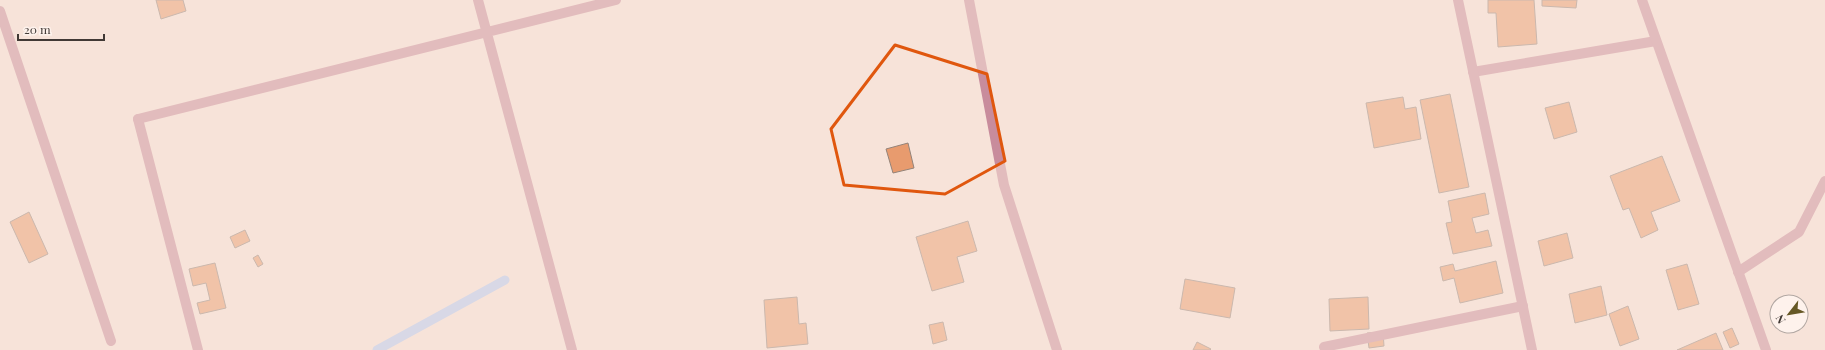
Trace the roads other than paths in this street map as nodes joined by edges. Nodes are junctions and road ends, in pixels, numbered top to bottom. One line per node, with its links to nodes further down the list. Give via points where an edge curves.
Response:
1 (478, 0): 7 (street)
2 (616, 0): 7 (street)
3 (969, 0): 17 (street, via 1004,185)
4 (1458, 0): 9 (street)
5 (1642, 0): 8 (street)
6 (0, 12): 13 (street)
7 (486, 34): 15 (street, via 138,120); 16 (street)
8 (1656, 41): 9 (street); 11 (street)
9 (1472, 72): 12 (street)
10 (1825, 181): 11 (street, via 1799,232)
11 (1738, 272): 19 (street)
12 (1523, 306): 14 (street); 18 (street)
13 (111, 341)
14 (1324, 346)
15 (198, 350)
16 (572, 350)
17 (1057, 350)
18 (1532, 350)
19 (1766, 350)

